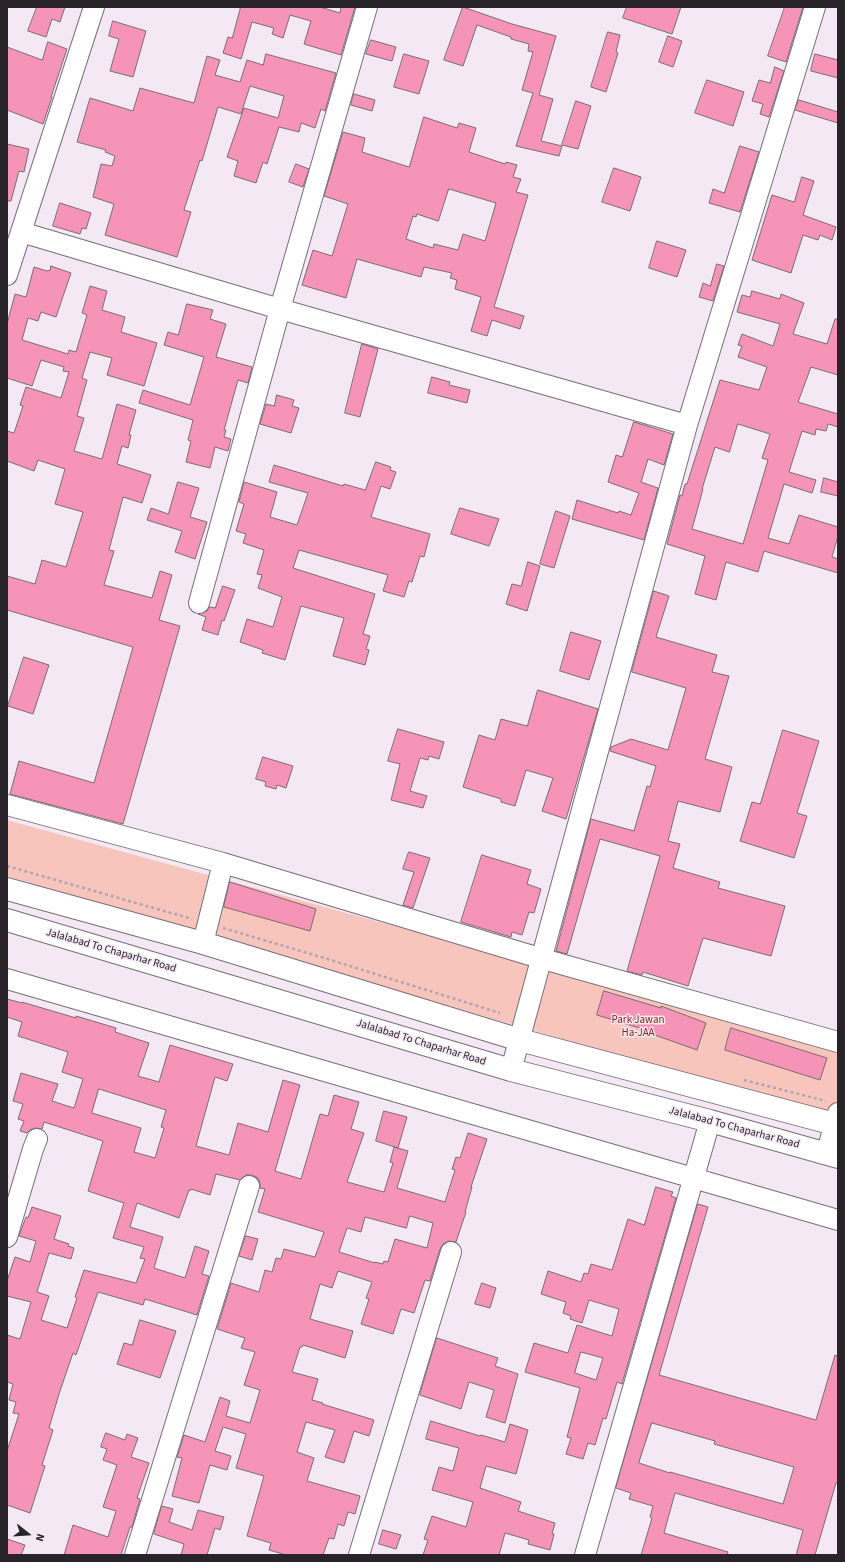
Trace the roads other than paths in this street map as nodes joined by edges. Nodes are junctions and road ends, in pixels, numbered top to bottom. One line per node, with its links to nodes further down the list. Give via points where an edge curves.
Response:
1 (94, 7): 4 (street)
2 (367, 7): 6 (street)
3 (814, 7): 7 (street)
4 (21, 232): 5 (street); 6 (street)
5 (7, 275)
6 (280, 309): 7 (street); 8 (street)
7 (687, 425): 14 (street)
8 (199, 603)
9 (7, 805): 10 (street)
10 (223, 863): 13 (street); 14 (street)
11 (7, 889): 13 (main road)
12 (7, 920): 18 (main road, Jalalabad To Chaparhar Road)
13 (205, 934): 16 (main road)
14 (543, 959): 16 (street); 17 (street)
15 (7, 979): 23 (street)
16 (522, 1031): 18 (street); 19 (main road)
17 (838, 1042)
18 (511, 1070): 20 (main road, Jalalabad To Chaparhar Road)
19 (836, 1116): 22 (street)
20 (710, 1121): 22 (main road, Jalalabad To Chaparhar Road); 23 (street)
21 (37, 1139): 26 (street)
22 (832, 1156)
23 (693, 1178): 25 (street); 30 (street)
24 (249, 1186): 28 (street)
25 (838, 1220)
26 (7, 1236)
27 (451, 1252): 29 (street)
28 (135, 1555)
29 (359, 1555)
30 (585, 1555)

